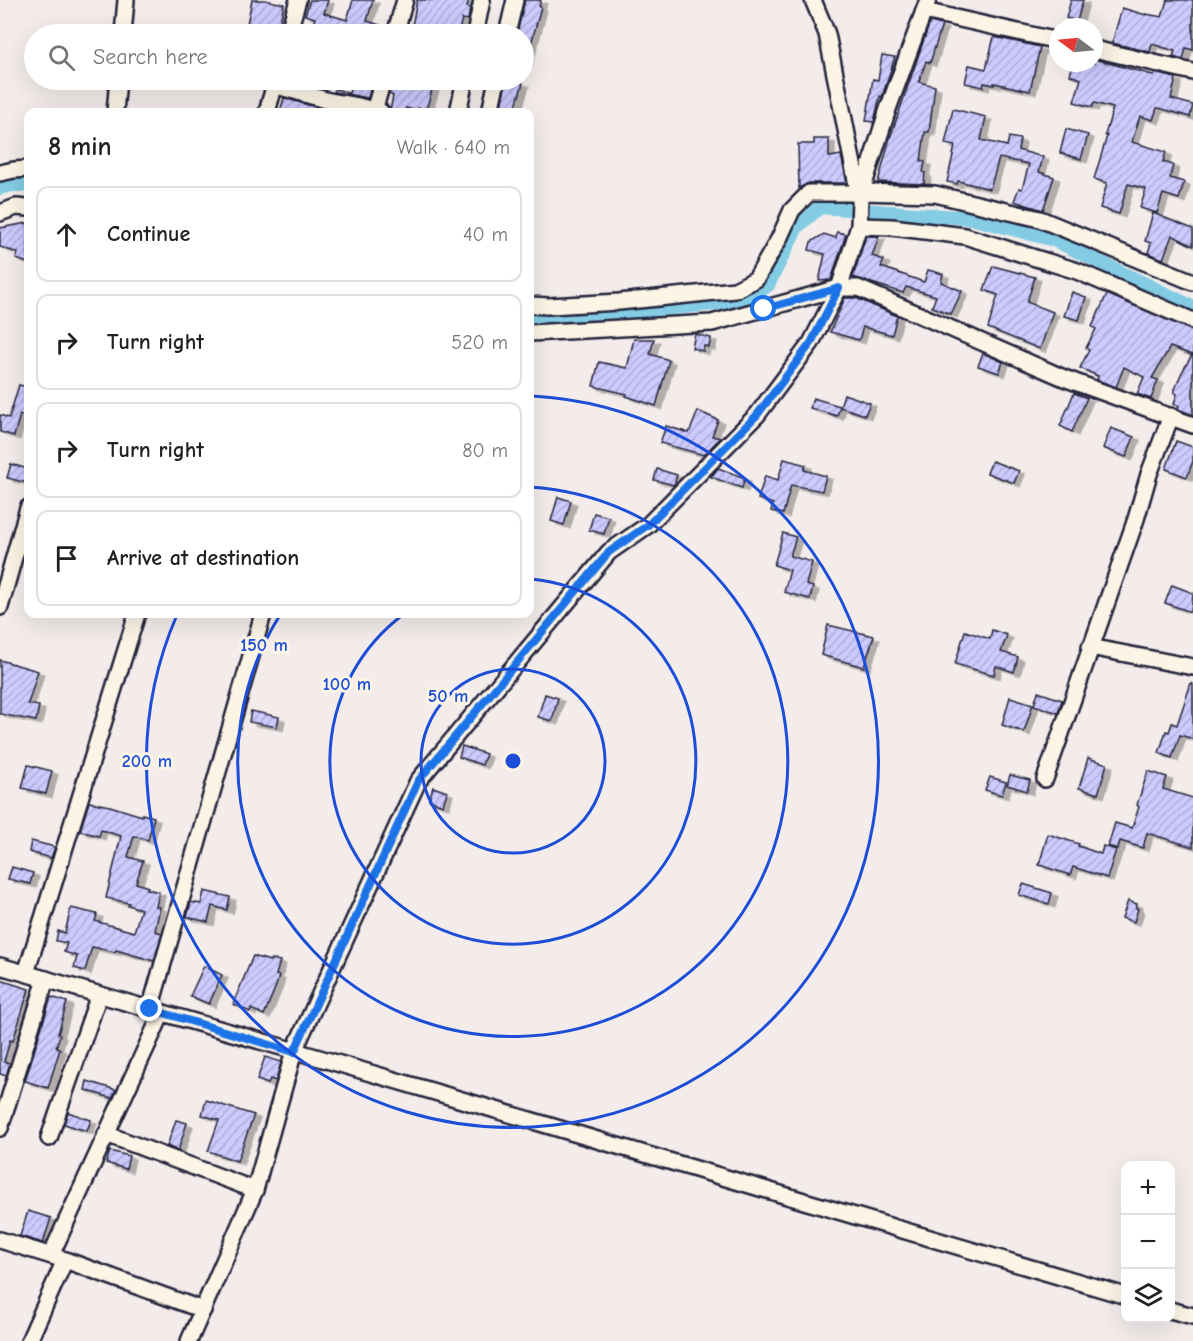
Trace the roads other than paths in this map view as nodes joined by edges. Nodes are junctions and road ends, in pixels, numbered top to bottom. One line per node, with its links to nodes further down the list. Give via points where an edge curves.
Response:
1 (126, 0): 8 (street)
2 (298, 0): 9 (street)
3 (405, 0): 10 (street)
4 (482, 0): 11 (street)
5 (515, 0): 12 (street)
6 (813, 0): 30 (street, via 827,34)
7 (926, 6): 13 (street); 30 (street)
8 (124, 24)
9 (291, 24)
10 (398, 24)
11 (477, 24)
12 (509, 24)
13 (1049, 39)
14 (1103, 51): 15 (street)
15 (1193, 72)
16 (117, 90): 22 (street)
17 (273, 90): 23 (street)
18 (297, 90): 24 (street)
19 (381, 90): 25 (street)
20 (463, 90): 26 (street)
21 (495, 90): 27 (street)
22 (115, 108)
23 (268, 108)
24 (358, 108)
25 (379, 108)
26 (459, 108)
27 (491, 108)
28 (24, 169): 29 (street)
29 (0, 173)
30 (860, 198): 33 (street); 34 (street, via 935,194 1041,219); 36 (street, via 809,193 792,210 756,279 735,290 618,302)
31 (24, 208): 32 (street)
32 (0, 213)
33 (859, 226): 35 (street); 37 (street, via 965,236 1077,271)
34 (1193, 282)
35 (839, 288): 38 (street, via 712,323); 39 (street, via 858,288 1064,378); 53 (street, via 811,343 757,415 648,525 609,552 418,781)
36 (534, 305)
37 (1193, 321)
38 (534, 333)
39 (1171, 416): 40 (street); 45 (street)
40 (1193, 425)
41 (24, 522): 42 (street)
42 (0, 607)
43 (136, 618): 49 (street)
44 (262, 618): 52 (street)
45 (1090, 647): 46 (street); 47 (street)
46 (1193, 667)
47 (1045, 779)
48 (0, 966): 49 (street)
49 (26, 973): 50 (street)
50 (46, 979): 51 (street); 54 (street)
51 (99, 995): 52 (street); 56 (street)
52 (156, 1011): 53 (street); 55 (street)
53 (294, 1052): 57 (street); 60 (street)
54 (0, 1128)
55 (106, 1134): 57 (street); 59 (street)
56 (49, 1138)
57 (255, 1190): 61 (street)
58 (0, 1240): 59 (street)
59 (58, 1258): 61 (street); 64 (street)
60 (1121, 1295)
61 (203, 1310): 65 (street)
62 (1175, 1311): 63 (street)
63 (1193, 1316)
64 (29, 1341)
65 (189, 1341)

